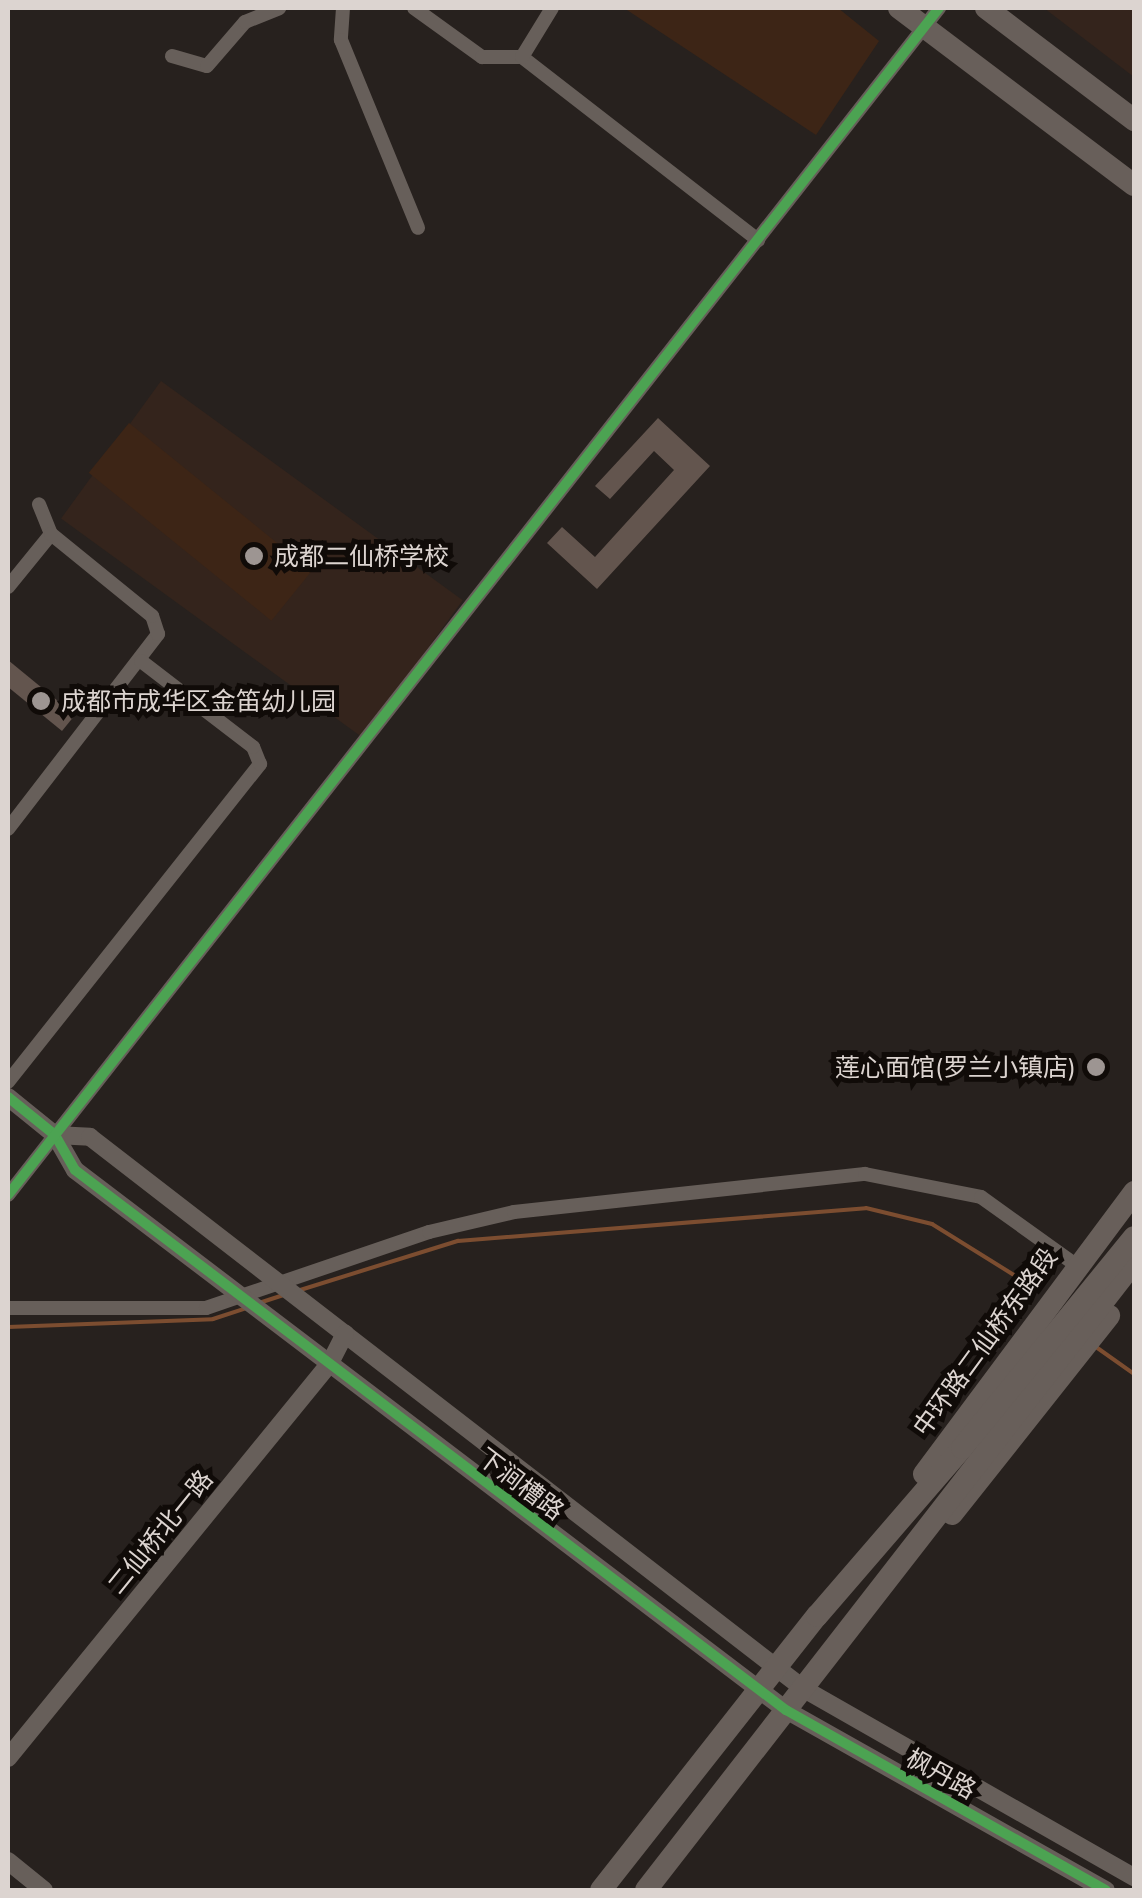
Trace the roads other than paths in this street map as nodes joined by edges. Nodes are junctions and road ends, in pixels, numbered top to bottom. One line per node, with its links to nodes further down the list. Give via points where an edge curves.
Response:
1 (279, 8): 9 (street, via 245,22 207,66)
2 (343, 8): 13 (street, via 342,40)
3 (414, 8): 10 (street, via 482,58)
4 (552, 8): 10 (street)
5 (899, 8): 8 (main road)
6 (939, 8): 8 (street)
7 (986, 8): 11 (main road)
8 (924, 27): 12 (main road); 14 (street)
9 (172, 56)
10 (522, 58): 14 (street)
11 (1134, 120)
12 (1134, 185)
13 (418, 228)
14 (758, 240): 22 (street)
15 (39, 504): 16 (street)
16 (51, 534): 17 (street); 18 (street, via 152,616 158,634)
17 (8, 587)
18 (141, 661): 19 (street); 20 (street, via 253,747 260,764)
19 (8, 829)
20 (8, 1082)
21 (8, 1097): 22 (street)
22 (55, 1135): 24 (street); 29 (street, 下涧槽路, via 90,1137); 30 (street, 下涧槽路, via 75,1170)
23 (1134, 1192): 27 (main road, 中环路二仙桥东路段)
24 (8, 1195)
25 (1134, 1237): 34 (main road, bridge)
26 (1134, 1262): 34 (main road)
27 (1076, 1265): 29 (street, via 981,1198 866,1174 514,1212); 35 (main road, 中环路二仙桥东路段)
28 (1134, 1283): 36 (main road, via 990,1474)
29 (287, 1289): 30 (street); 32 (street, 下涧槽路)
30 (249, 1302): 31 (street); 33 (street, 下涧槽路)
31 (8, 1308)
32 (345, 1334): 33 (street, 二仙桥北一路); 37 (street, 下涧槽路)
33 (330, 1364): 38 (street, 下涧槽路); 41 (street, 二仙桥北一路)
34 (969, 1453): 35 (main road, 中环路二仙桥东路段); 36 (main road)
35 (889, 1531): 37 (main road, 中环路二仙桥东路段)
36 (911, 1556): 39 (main road)
37 (775, 1667): 38 (main road, 中环路二仙桥东路段); 39 (street, 枫丹路)
38 (758, 1689): 40 (street, 枫丹路); 45 (main road, 中环路二仙桥东路段)
39 (804, 1689): 40 (main road); 43 (street, 枫丹路)
40 (786, 1710): 46 (main road); 47 (street, 枫丹路)
41 (8, 1758)
42 (8, 1861): 44 (street)
43 (1134, 1877)
44 (44, 1890)
45 (601, 1890)
46 (646, 1890)
47 (1106, 1890)

